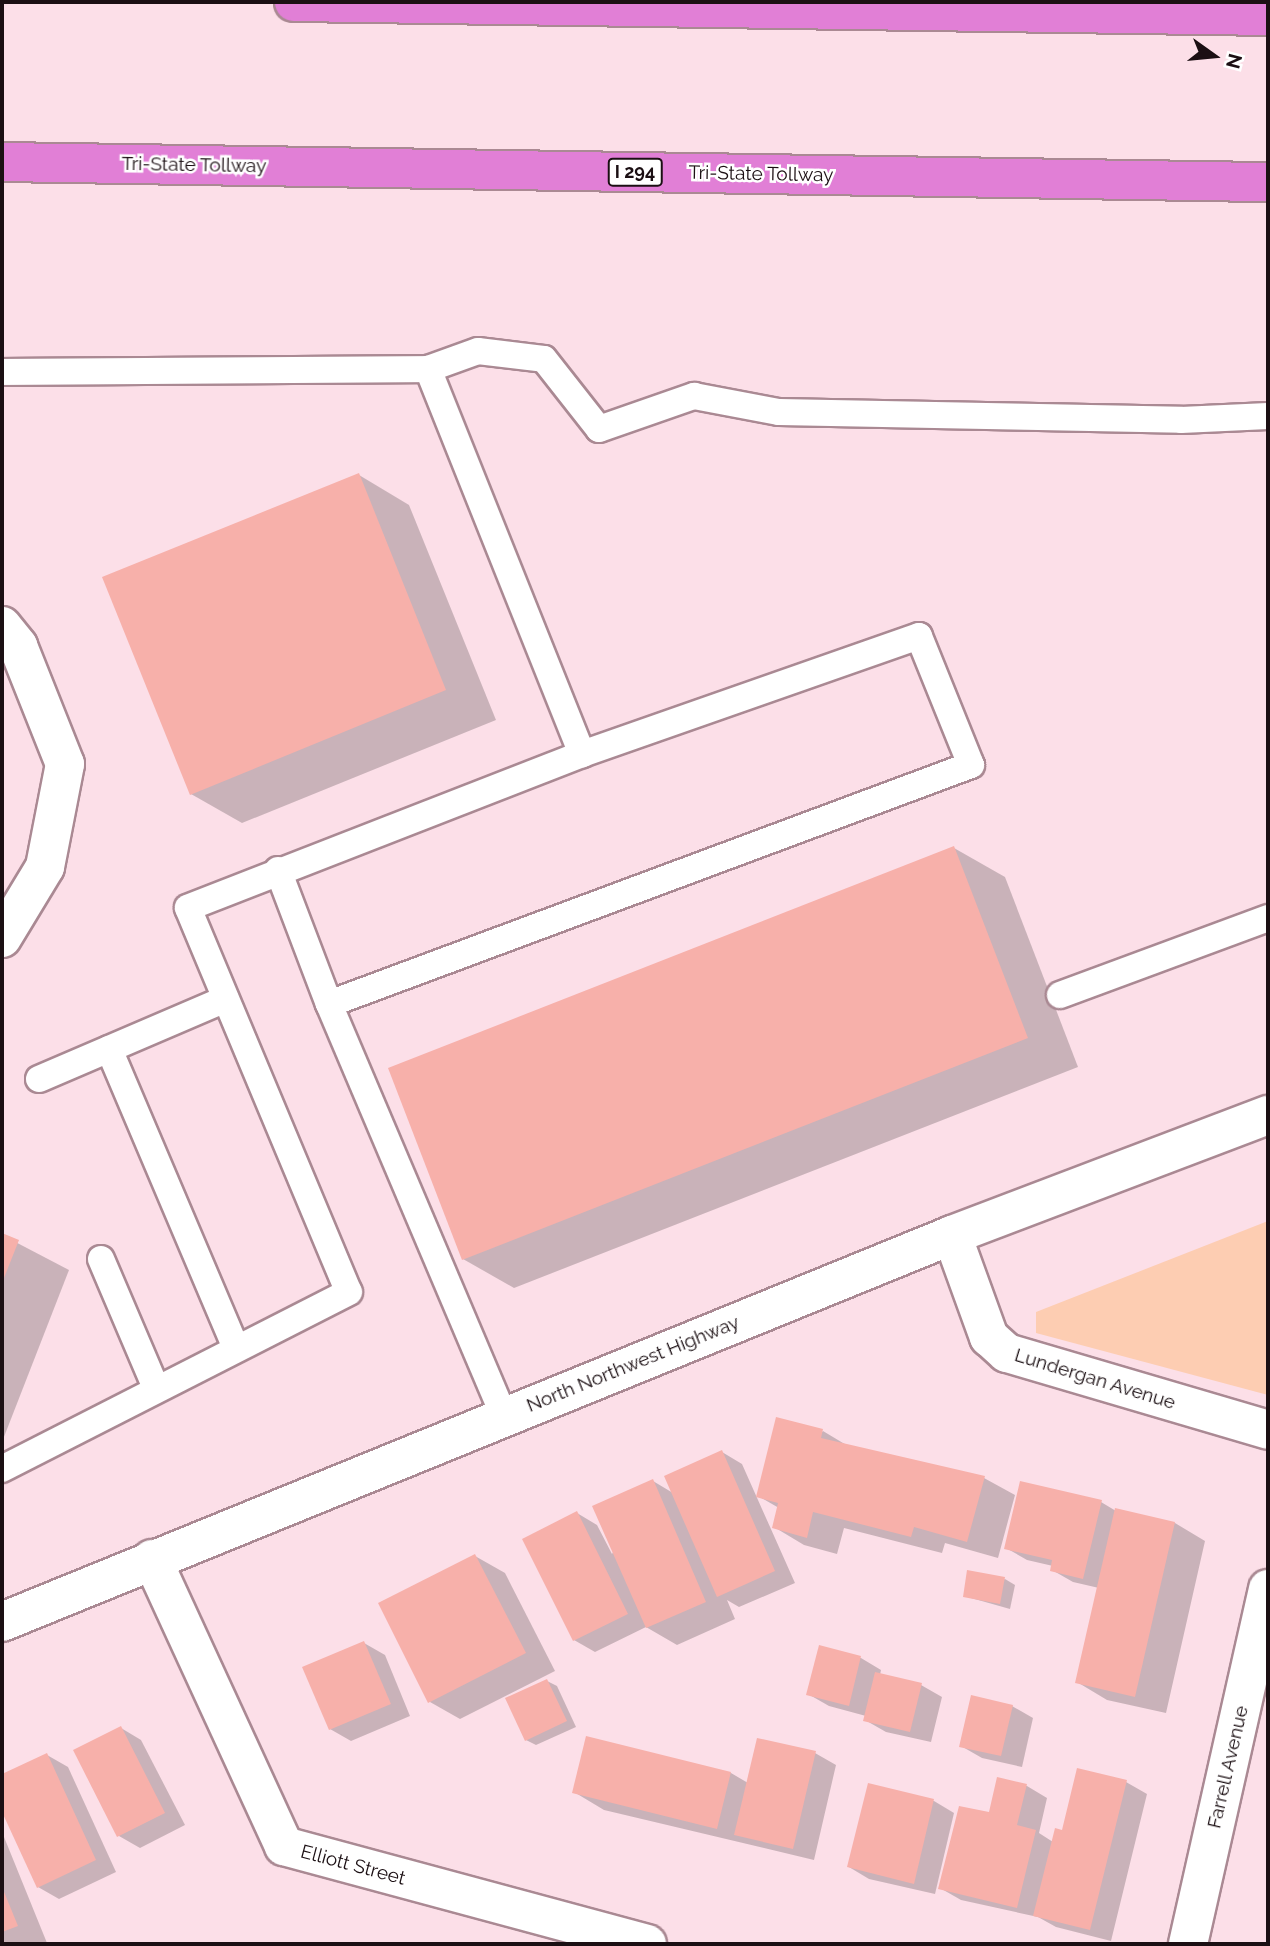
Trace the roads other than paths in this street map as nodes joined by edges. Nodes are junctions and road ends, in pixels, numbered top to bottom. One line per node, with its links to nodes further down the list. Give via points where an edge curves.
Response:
1 (294, 2): 2 (highway)
2 (1268, 16)
3 (2, 162): 4 (highway, Tri-State Tollway / I 294)
4 (1268, 182)
5 (428, 369): 6 (lane); 7 (lane, via 478,351 544,359 598,429 694,396 779,412 1156,419); 9 (lane)
6 (2, 372)
7 (1268, 416)
8 (2, 626): 12 (street, via 18,646 65,764 45,867)
9 (582, 754): 10 (lane); 15 (lane, via 919,635 971,765)
10 (278, 870): 14 (lane, via 188,908); 15 (lane)
11 (1268, 918): 13 (lane)
12 (2, 938)
13 (1060, 995)
14 (226, 999): 16 (lane); 21 (lane, via 349,1292)
15 (329, 1004): 23 (lane)
16 (109, 1049): 17 (lane); 21 (lane)
17 (39, 1079)
18 (1268, 1115): 19 (street, North Northwest Highway)
19 (952, 1235): 23 (street, North Northwest Highway); 24 (street, Lundergan Avenue, via 989,1337 1007,1353)
20 (101, 1259): 22 (lane)
21 (236, 1348): 22 (lane)
22 (156, 1388): 25 (lane)
23 (504, 1417): 26 (street, North Northwest Highway)
24 (1268, 1430)
25 (2, 1469)
26 (152, 1559): 28 (street, North Northwest Highway); 29 (street, Elliott Street, via 284,1846)
27 (1268, 1589): 30 (street, Farrell Avenue)
28 (2, 1622)
29 (647, 1944)
30 (1188, 1944)

